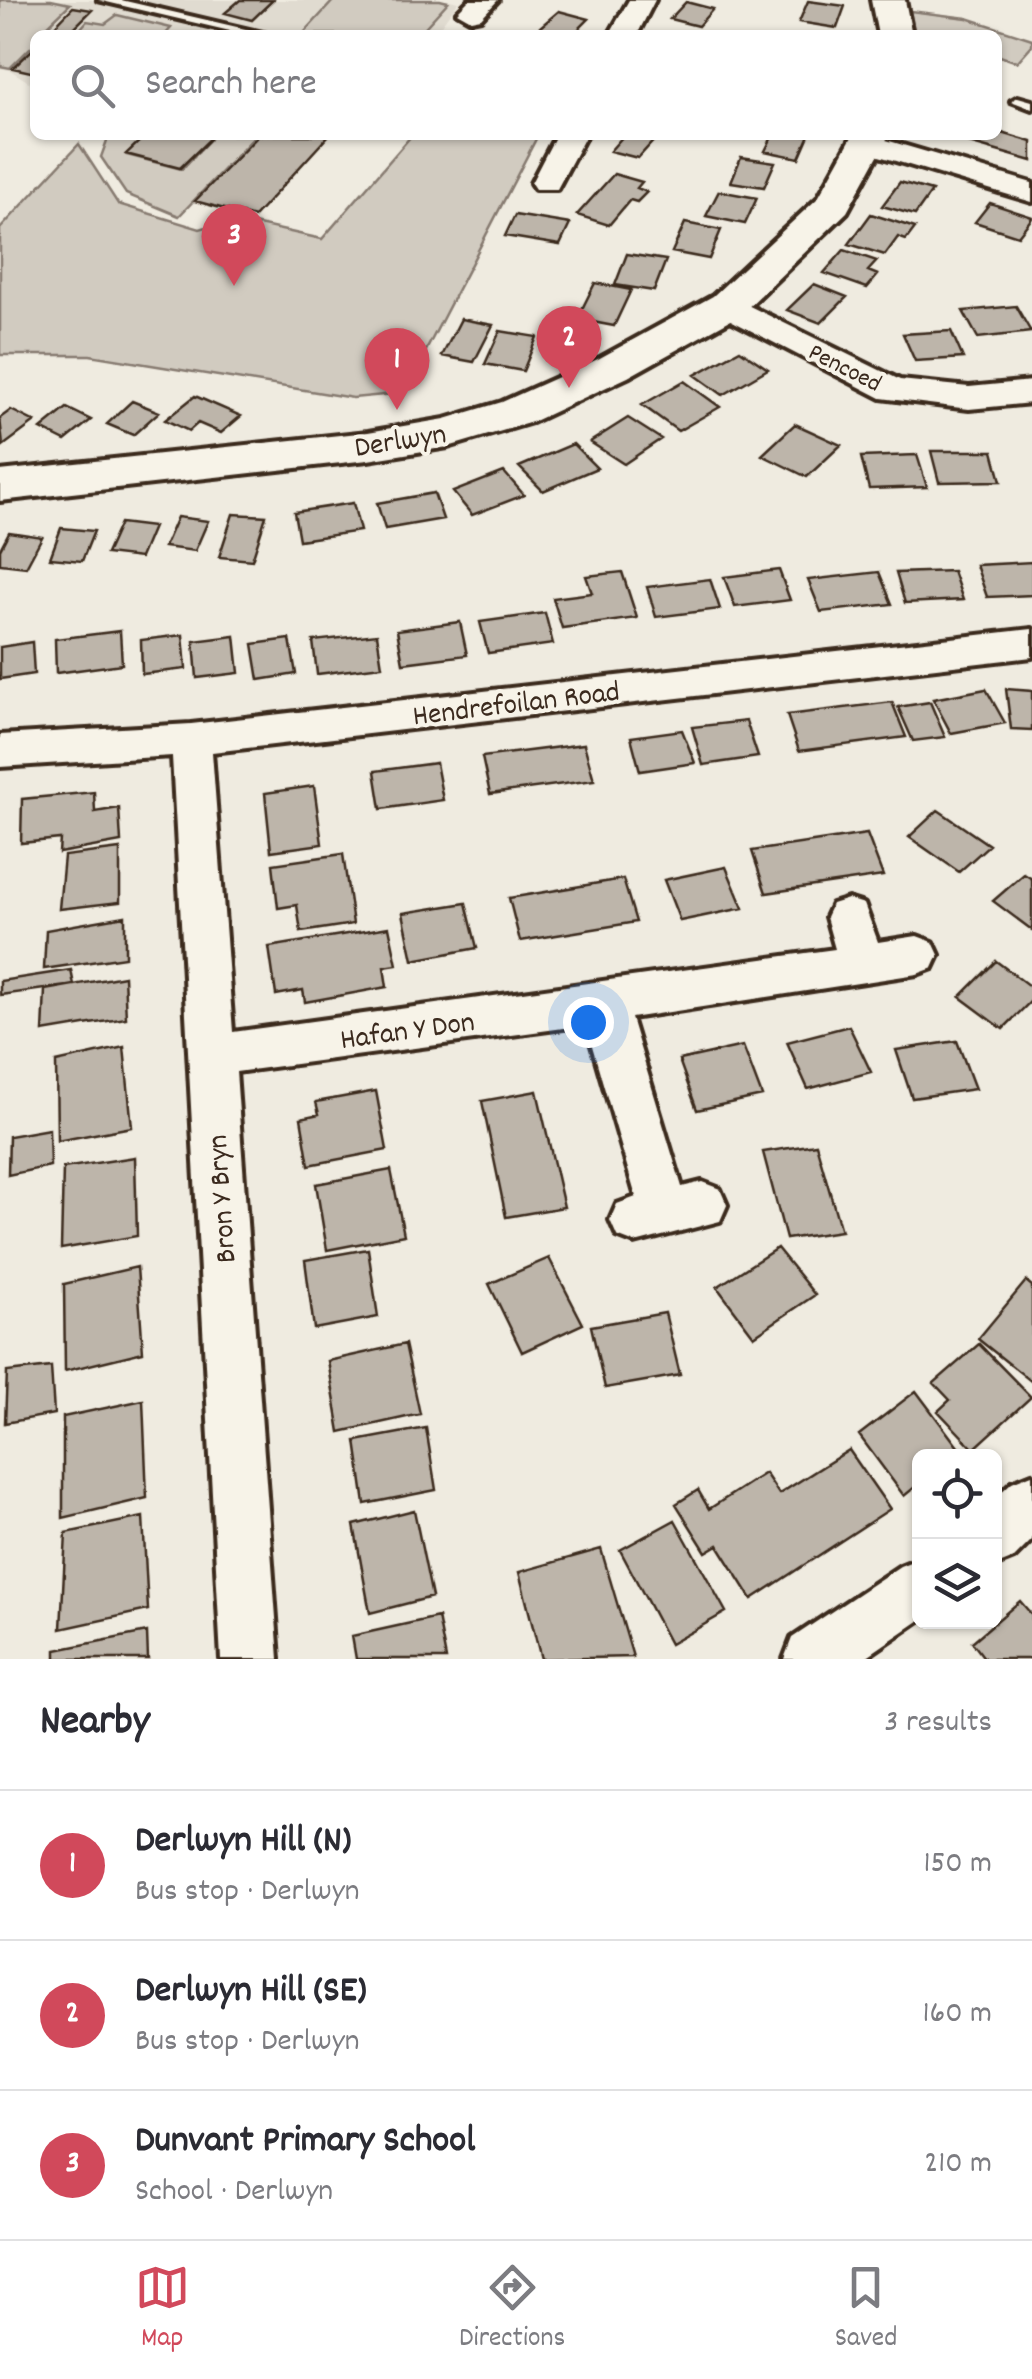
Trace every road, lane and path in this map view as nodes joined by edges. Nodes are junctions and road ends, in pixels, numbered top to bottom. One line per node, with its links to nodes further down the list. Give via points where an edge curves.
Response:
1 (104, 0): 4 (lane)
2 (642, 0): 5 (street)
3 (888, 0): 6 (street)
4 (241, 30)
5 (626, 30)
6 (894, 30)
7 (568, 140): 9 (street)
8 (870, 140): 10 (street); 11 (street, Derlwyn, via 834,204)
9 (546, 183)
10 (1032, 193)
11 (727, 305): 12 (street, Pencoed, via 893,390 969,398); 13 (street, Derlwyn, via 614,368 516,412 448,433)
12 (1032, 392)
13 (0, 486)
14 (1032, 643): 15 (street, Hendrefoilan Road)
15 (191, 739): 16 (street, Hendrefoilan Road); 21 (street, Bron Y Bryn)
16 (0, 751)
17 (848, 917): 19 (street)
18 (917, 955): 19 (street, Hafan Y Don)
19 (862, 962): 20 (street, Hafan Y Don)
20 (603, 1002): 21 (street, Hafan Y Don); 22 (street)
21 (210, 1054): 26 (street, Bron Y Bryn)
22 (668, 1213)
23 (1032, 1502): 24 (street)
24 (1002, 1530)
25 (912, 1591): 27 (street)
26 (250, 1659)
27 (813, 1659)

